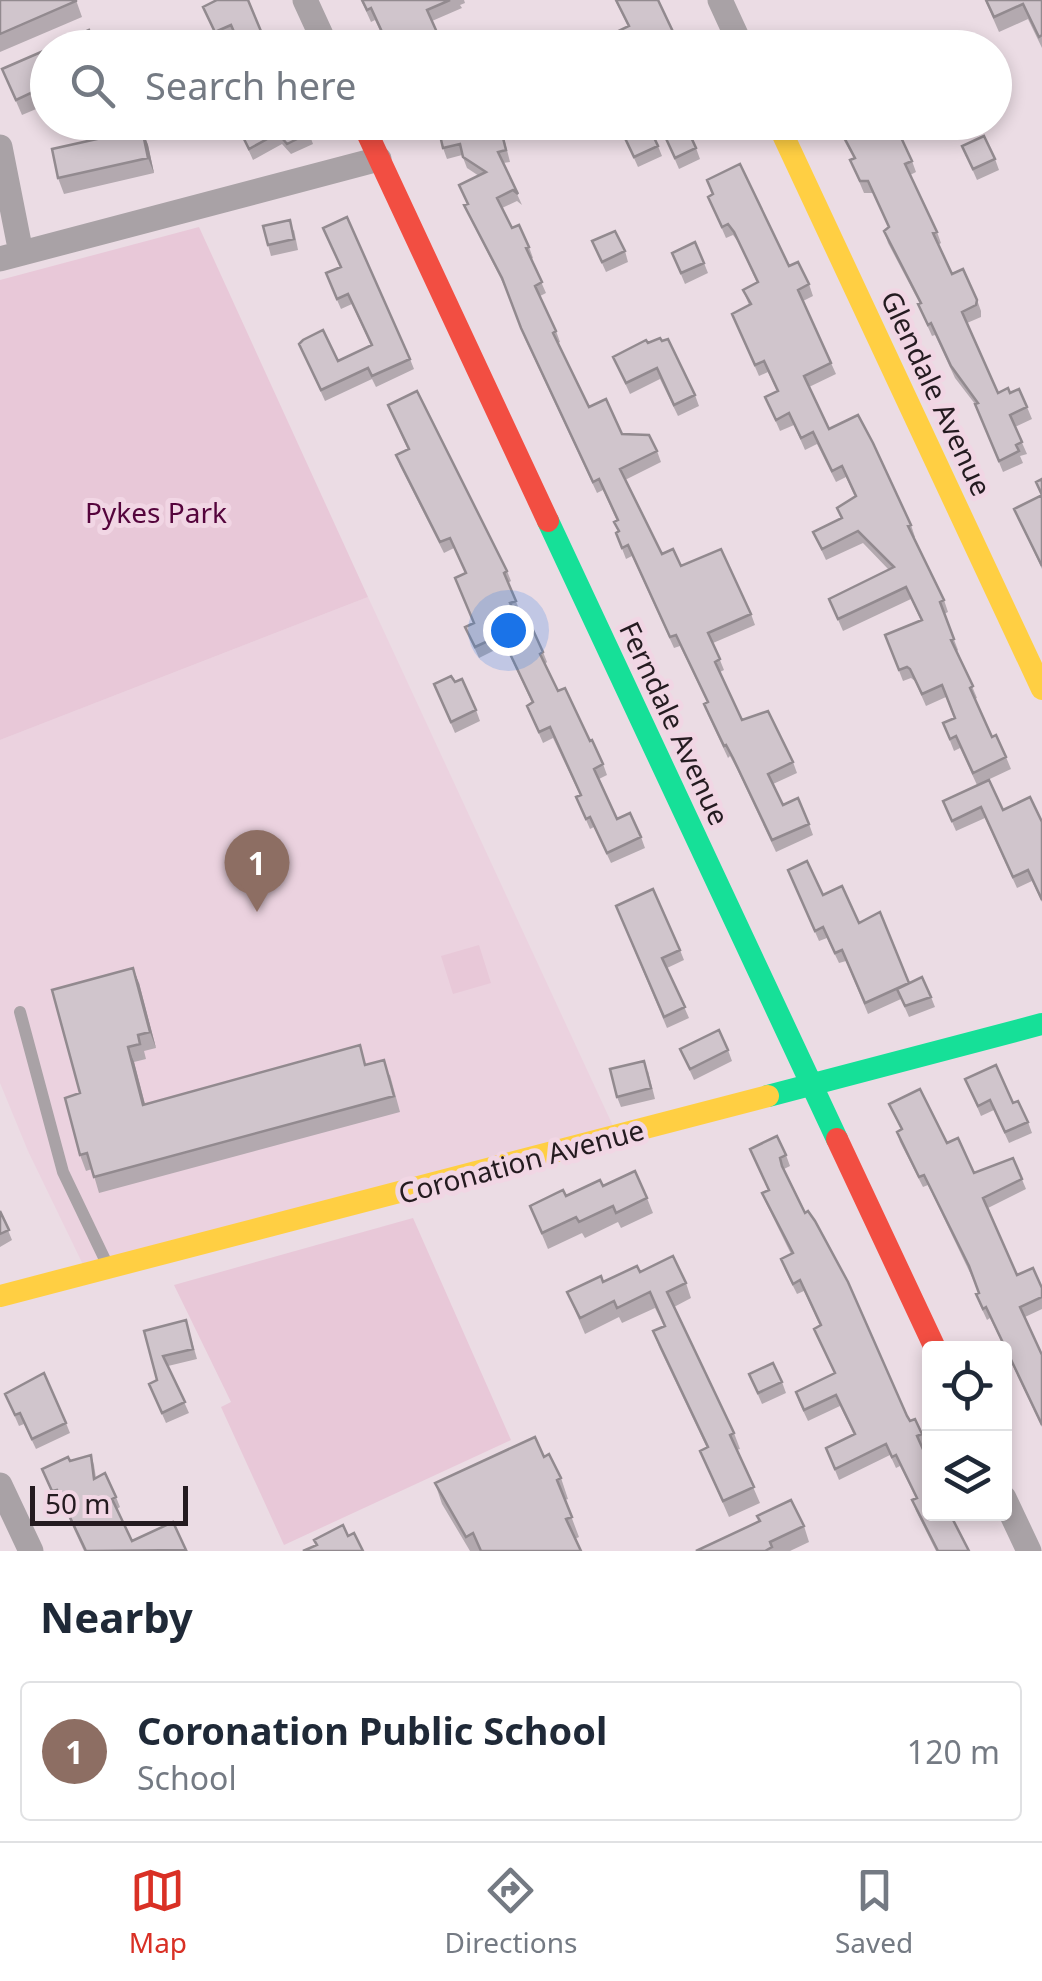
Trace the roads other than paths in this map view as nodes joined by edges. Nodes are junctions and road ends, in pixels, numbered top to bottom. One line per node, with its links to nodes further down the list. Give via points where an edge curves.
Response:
1 (305, 0): 3 (street)
2 (720, 0): 4 (street)
3 (319, 30)
4 (734, 30)
5 (370, 140): 8 (street, Ferndale Avenue)
6 (785, 140): 10 (street, Glendale Avenue)
7 (0, 146): 9 (street)
8 (379, 159): 9 (street); 13 (street, Ferndale Avenue)
9 (10, 256)
10 (1042, 689)
11 (20, 1012): 14 (lane, via 63,1172)
12 (1042, 1024): 13 (street, Coronation Avenue)
13 (811, 1084): 14 (street, Coronation Avenue); 16 (street, Ferndale Avenue)
14 (109, 1268): 15 (street, Coronation Avenue)
15 (0, 1296)
16 (932, 1341)
17 (0, 1485): 19 (street)
18 (1012, 1515): 20 (street)
19 (31, 1551)
20 (1029, 1551)

